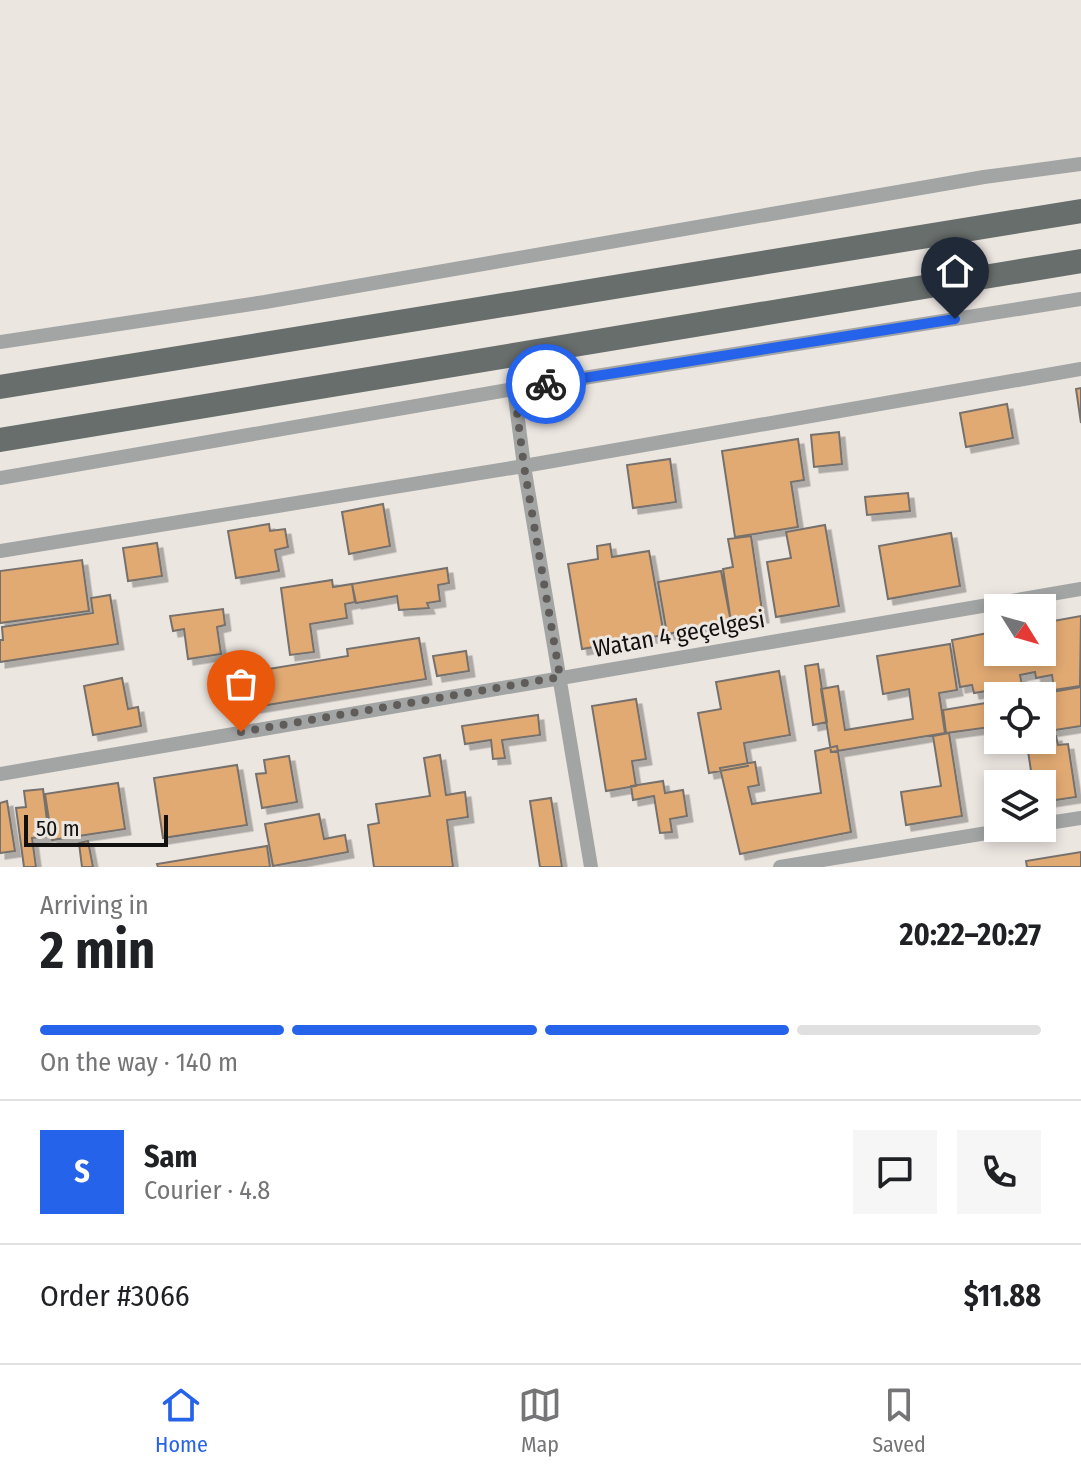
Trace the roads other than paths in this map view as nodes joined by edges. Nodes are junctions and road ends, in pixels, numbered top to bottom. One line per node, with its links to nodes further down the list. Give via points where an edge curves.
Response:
1 (1081, 164): 5 (street)
2 (1081, 211): 7 (main road)
3 (1081, 261): 9 (main road)
4 (1081, 299): 8 (street)
5 (0, 342)
6 (1081, 369): 10 (street)
7 (0, 387)
8 (514, 389): 10 (street); 11 (street)
9 (0, 440)
10 (524, 466): 12 (street); 14 (street)
11 (0, 478)
12 (0, 551)
13 (1081, 589): 14 (street, Watan 4 geçelgesi)
14 (560, 677): 15 (street, Watan 4 geçelgesi); 19 (street)
15 (0, 774)
16 (1081, 818): 17 (street)
17 (1056, 822)
18 (984, 834): 20 (street)
19 (591, 867)
20 (780, 867)

